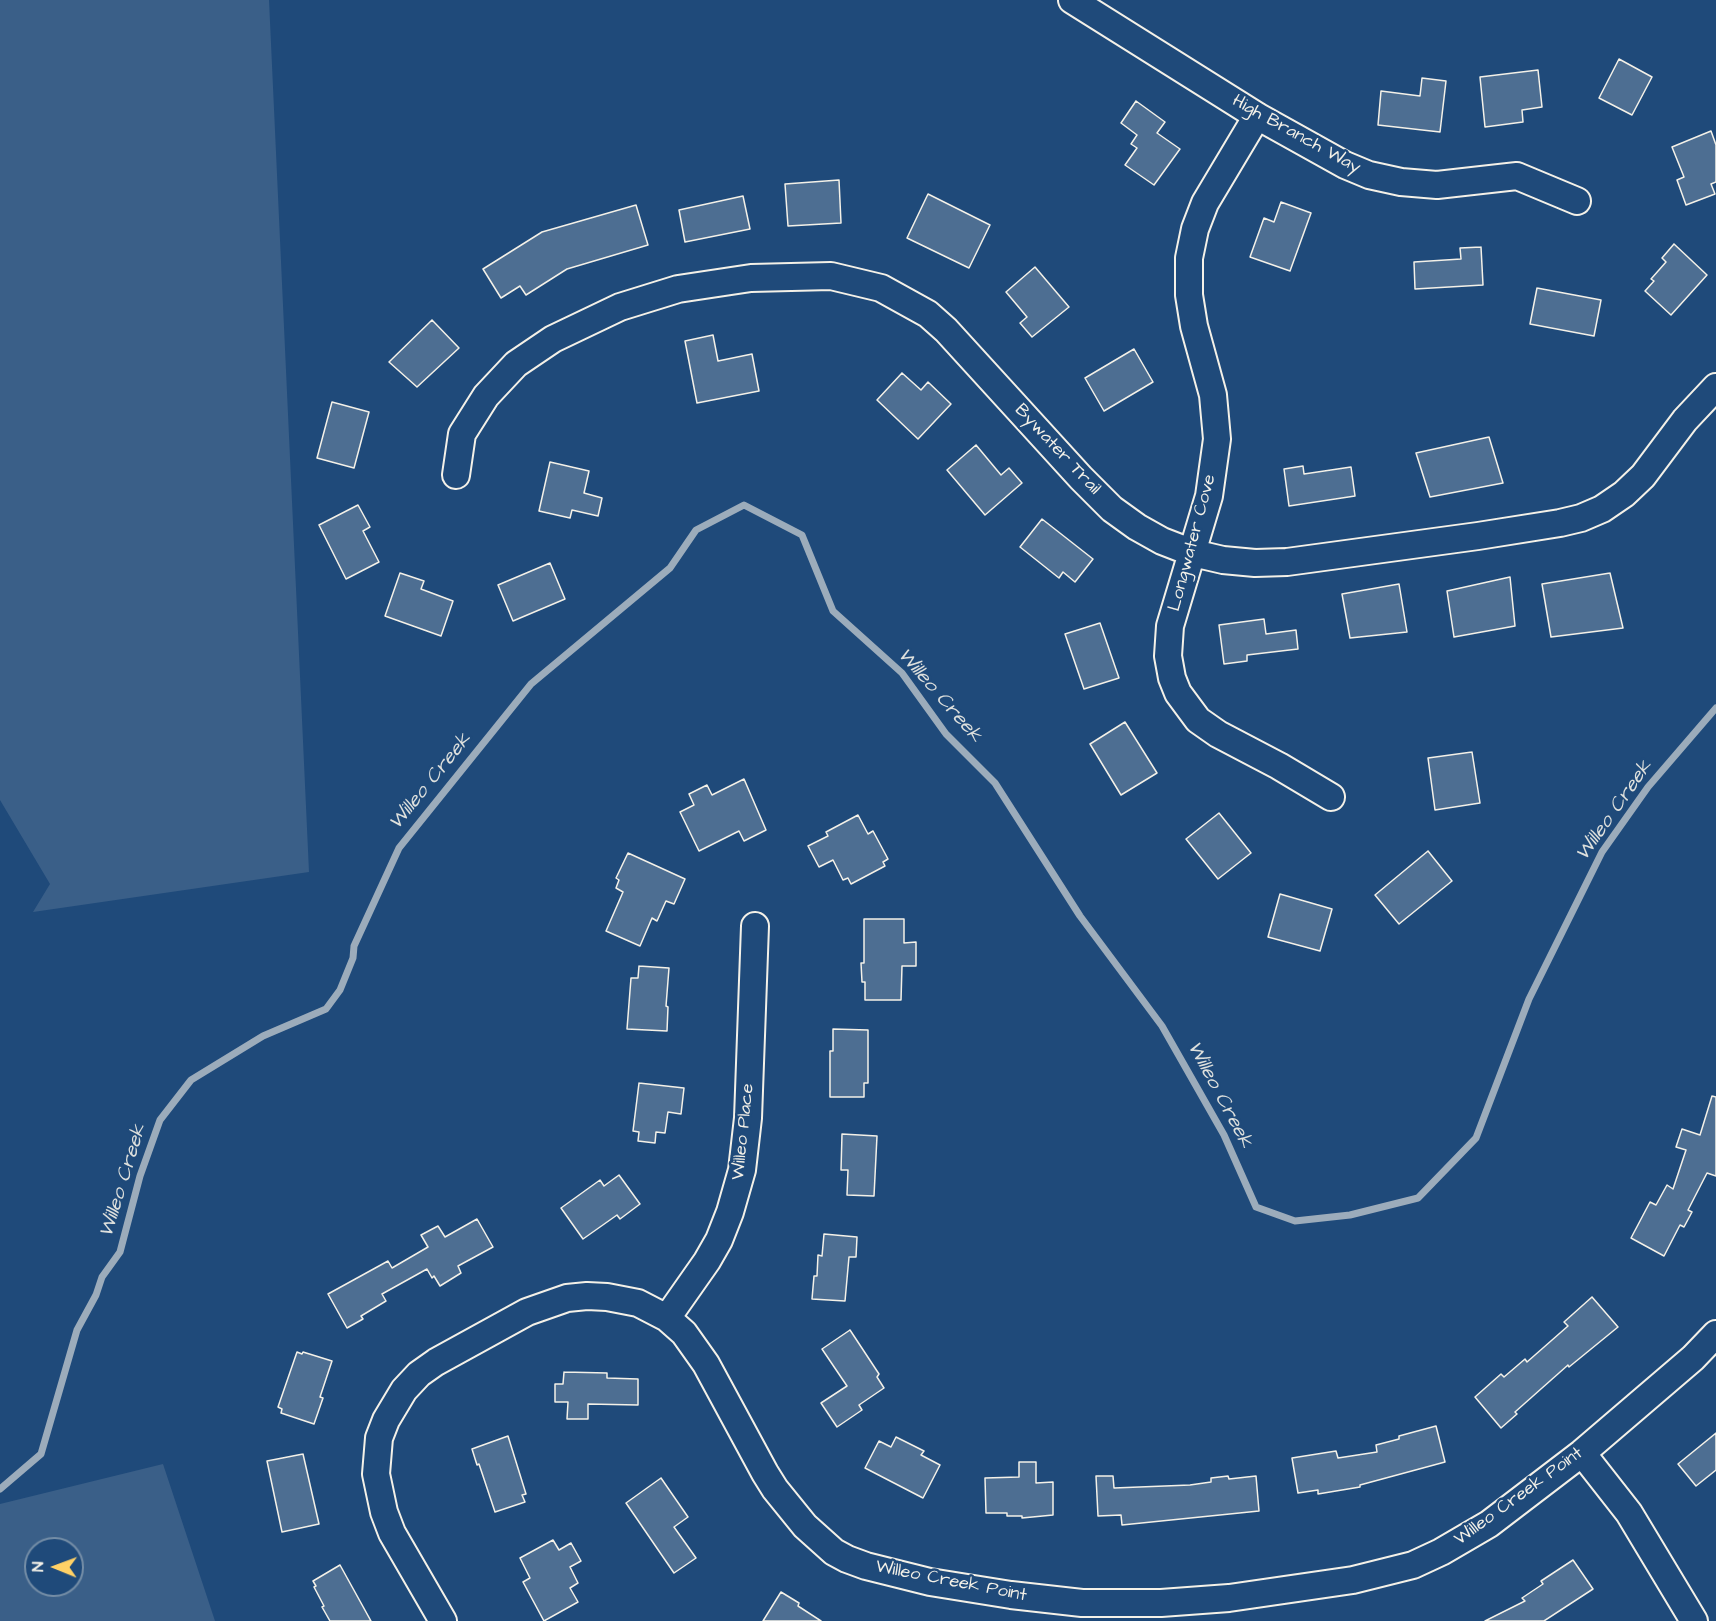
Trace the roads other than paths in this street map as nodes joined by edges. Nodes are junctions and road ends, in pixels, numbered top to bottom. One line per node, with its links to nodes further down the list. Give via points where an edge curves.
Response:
1 (1072, 0): 2 (street, High Branch Way)
2 (1257, 116): 3 (street, High Branch Way, via 1369,175 1437,185 1517,176); 6 (street, Longwater Cove, via 1205,203 1189,258 1189,295 1213,395 1217,439 1209,496)
3 (1577, 201)
4 (1716, 387): 6 (street, Bywater Trail, via 1684,420 1637,482 1602,509 1581,518 1287,562 1223,560)
5 (456, 475): 6 (street, Bywater Trail, via 462,434 486,396 516,364 553,339 620,307 678,289 752,278 831,276 881,288 928,314 1112,508 1162,541)
6 (1193, 553): 7 (street, Longwater Cove, via 1170,626 1168,656 1178,693 1198,720 1218,734)
7 (1331, 797)
8 (755, 926): 9 (street, Willeo Place, via 742,1170 719,1240)
9 (667, 1318): 11 (street, Willeo Creek Point, via 695,1347 775,1489 805,1526 834,1552 889,1573 1011,1595 1082,1603 1170,1603 1271,1592 1384,1573 1413,1565 1469,1537); 12 (street, Willeo Creek Point, via 621,1299 587,1296 557,1301 527,1312 436,1362 404,1390 379,1438 378,1492 392,1533)
10 (1716, 1334): 11 (street, Willeo Creek Point)
11 (1582, 1453): 13 (street, via 1629,1513)
12 (443, 1621)
13 (1694, 1621)

